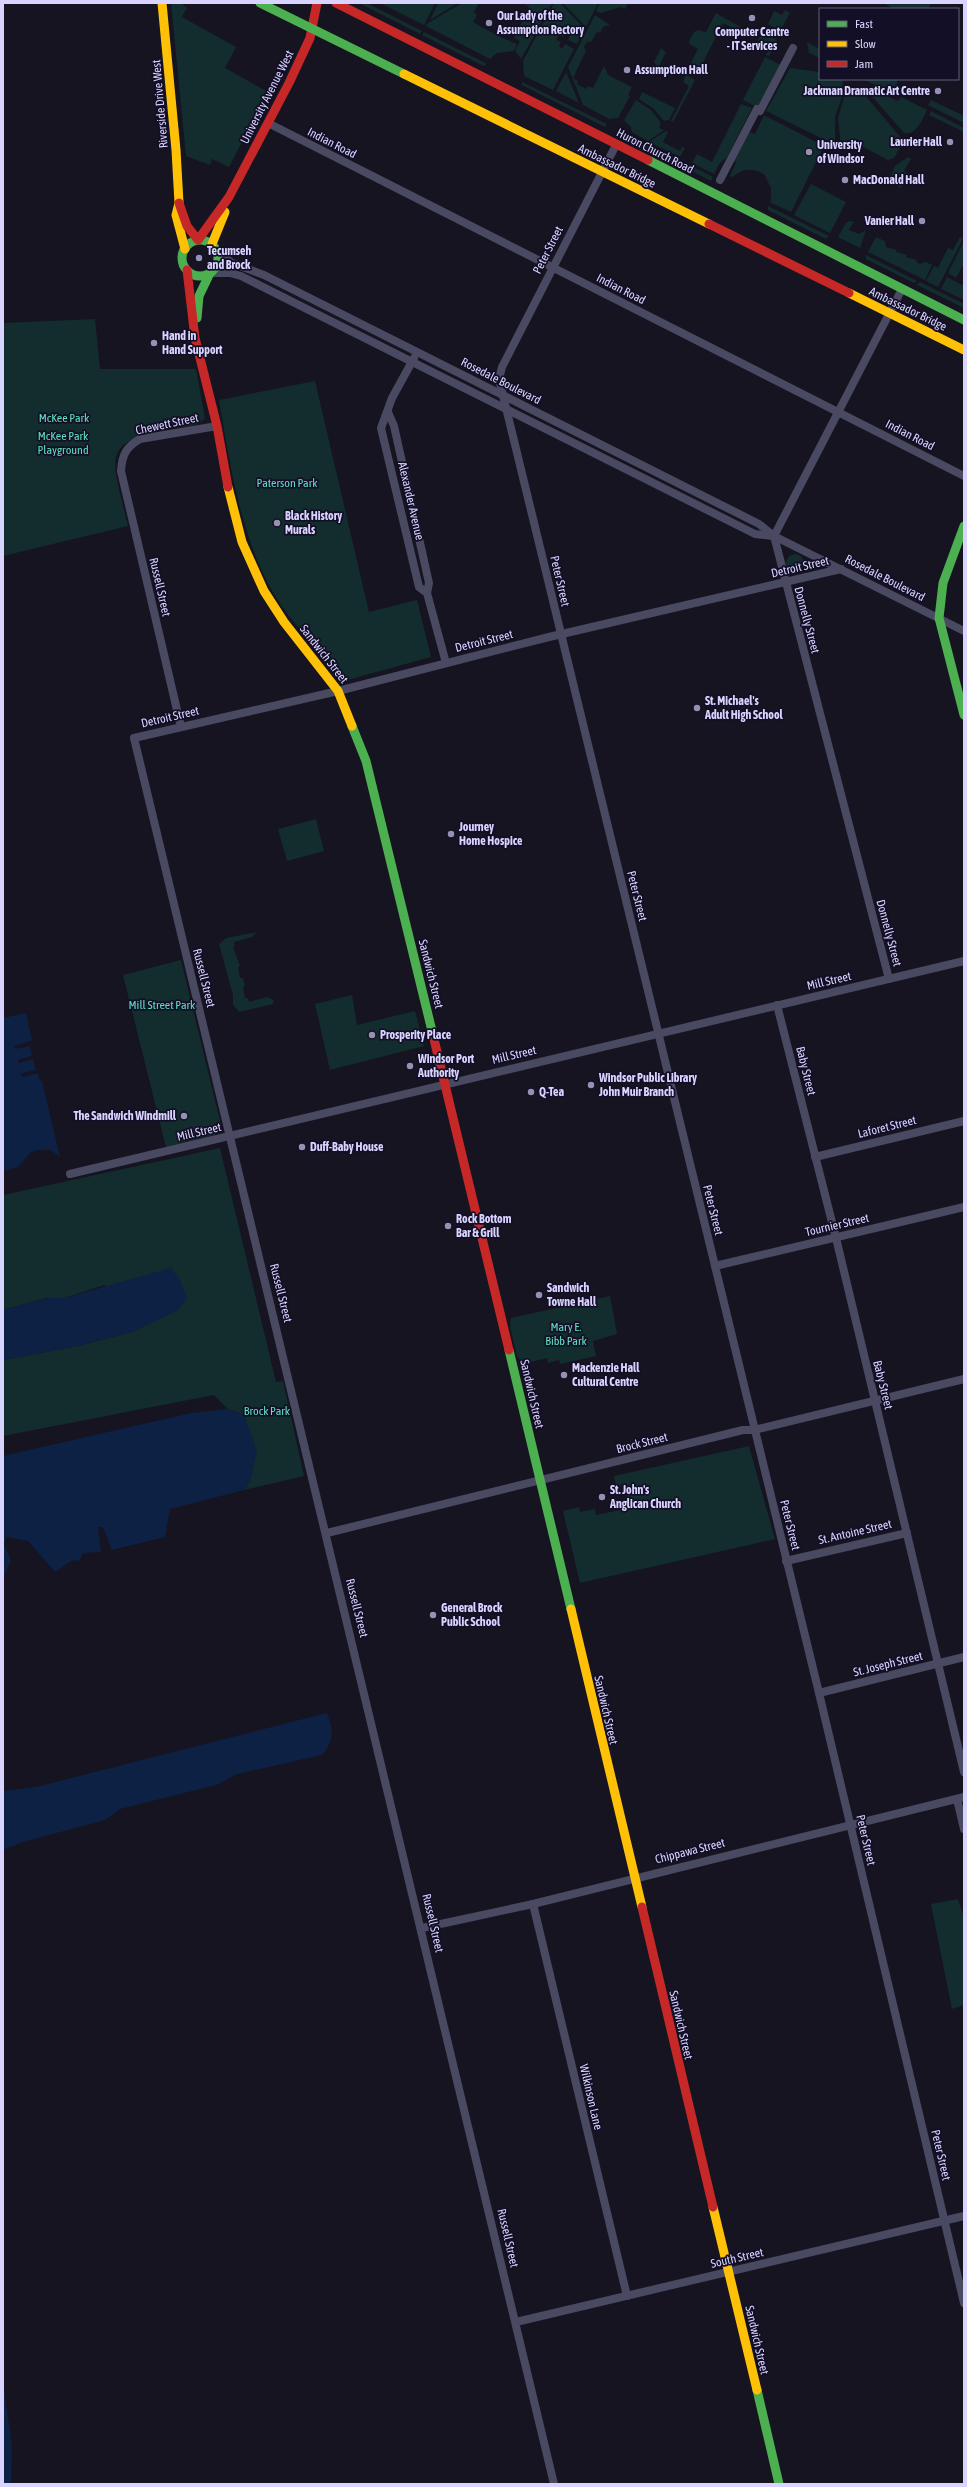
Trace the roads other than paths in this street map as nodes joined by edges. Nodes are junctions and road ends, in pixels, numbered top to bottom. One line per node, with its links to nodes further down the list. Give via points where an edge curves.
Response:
1 (162, 3): 10 (main road, Riverside Drive West)
2 (260, 3): 20 (main road, Ambassador Bridge, bridge)
3 (317, 3): 6 (main road, University Avenue West, via 310,38)
4 (336, 3): 7 (main road, Huron Church Road)
5 (793, 48): 8 (street)
6 (268, 124): 9 (main road, University Avenue West); 14 (street, Indian Road)
7 (616, 144): 14 (street, Peter Street); 17 (main road, Huron Church Road)
8 (720, 180)
9 (229, 197): 11 (main road, University Avenue West); 12 (main road, University Avenue West)
10 (179, 204): 11 (main road, Riverside Drive West, via 187,226); 13 (main road, Riverside Drive West, via 176,215)
11 (198, 240): 12 (main road); 13 (main road)
12 (214, 248): 16 (main road, via 217,263); 21 (street, Rosedale Boulevard, via 232,263 264,275)
13 (185, 249): 15 (main road, via 183,260)
14 (553, 268): 23 (street, Peter Street, via 502,367 499,379); 26 (street, Indian Road)
15 (187, 270): 16 (main road, via 198,276); 19 (main road)
16 (210, 273): 19 (main road, via 199,296); 22 (street, Rosedale Boulevard, via 241,276)
17 (902, 288): 18 (main road, Huron Church Road); 26 (street)
18 (964, 320)
19 (195, 338): 27 (main road, Sandwich Street)
20 (964, 350)
21 (417, 352): 22 (street, Alexander Avenue); 23 (street, Rosedale Boulevard)
22 (412, 361): 24 (street, Rosedale Boulevard); 25 (street, Alexander Avenue, via 392,398)
23 (504, 396): 24 (street, Peter Street); 31 (street, Rosedale Boulevard, via 759,524)
24 (507, 409): 31 (street, Rosedale Boulevard, via 755,534); 37 (street, Peter Street)
25 (388, 412): 34 (street, Alexander Avenue, via 394,426 429,584); 34 (street, Alexander Avenue, via 381,428 419,587)
26 (838, 412): 29 (street, Indian Road); 31 (street)
27 (217, 426): 28 (street, Chewett Street, via 140,439); 39 (main road, Sandwich Street, via 230,496 251,566 284,622)
28 (125, 452): 41 (street, Russell Street, via 121,471)
29 (964, 476)
30 (964, 526): 35 (main road, via 941,592)
31 (774, 536): 32 (street, Rosedale Boulevard); 33 (street, Donnelly Street)
32 (841, 569): 33 (street, Detroit Street); 35 (street, Rosedale Boulevard)
33 (785, 582): 37 (street, Detroit Street); 44 (street, Donnelly Street)
34 (427, 593): 38 (street, Alexander Avenue)
35 (939, 618): 36 (street, Rosedale Boulevard); 40 (main road)
36 (964, 631)
37 (561, 634): 38 (street, Detroit Street); 46 (street, Peter Street)
38 (446, 664): 39 (street, Detroit Street)
39 (338, 691): 41 (street, Detroit Street); 47 (main road, Sandwich Street, via 366,761)
40 (964, 715)
41 (181, 727): 42 (street, Detroit Street)
42 (134, 738): 49 (street, Russell Street)
43 (964, 961): 44 (street, Mill Street)
44 (888, 979): 45 (street, Mill Street)
45 (777, 1005): 46 (street, Mill Street); 50 (street, Baby Street)
46 (658, 1033): 47 (street, Mill Street); 54 (street, Peter Street)
47 (445, 1084): 49 (street, Mill Street); 58 (main road, Sandwich Street)
48 (964, 1121): 50 (street, Laforet Street)
49 (230, 1137): 51 (street, Mill Street); 59 (street, Russell Street)
50 (815, 1157): 53 (street, Baby Street)
51 (70, 1174)
52 (964, 1207): 53 (street, Tournier Street)
53 (836, 1238): 54 (street, Tournier Street); 56 (street, Baby Street)
54 (715, 1266): 57 (street, Peter Street)
55 (964, 1379): 56 (street, Brock Street)
56 (875, 1401): 57 (street, Brock Street); 60 (street, Baby Street)
57 (754, 1430): 58 (street, Brock Street, via 743,1430); 61 (street, Peter Street)
58 (539, 1482): 59 (street, Brock Street); 69 (main road, Sandwich Street)
59 (327, 1533): 71 (street, Russell Street)
60 (906, 1533): 61 (street, St. Antoine Street); 63 (street, Baby Street)
61 (786, 1561): 64 (street, Peter Street)
62 (964, 1658): 63 (street, St. Joseph Street)
63 (938, 1664): 64 (street, St. Joseph Street); 65 (street, Baby Street)
64 (819, 1693): 67 (street, Peter Street)
65 (964, 1772)
66 (960, 1798): 67 (street, Chippawa Street); 68 (street)
67 (850, 1825): 69 (street, Chippawa Street); 73 (street, Peter Street)
68 (964, 1829)
69 (634, 1878): 70 (street, Chippawa Street); 74 (main road, Sandwich Street)
70 (533, 1904): 71 (street, Chippawa Street); 75 (street, Wilkinson Lane)
71 (422, 1928): 77 (street, Russell Street)
72 (964, 2216): 73 (street, South Street)
73 (944, 2221): 74 (street, South Street); 76 (street, Peter Street)
74 (728, 2272): 75 (street, South Street); 79 (main road, Sandwich Street)
75 (627, 2296): 77 (street, South Street)
76 (964, 2303)
77 (516, 2322): 78 (street, Russell Street)
78 (554, 2484)
79 (779, 2484)

